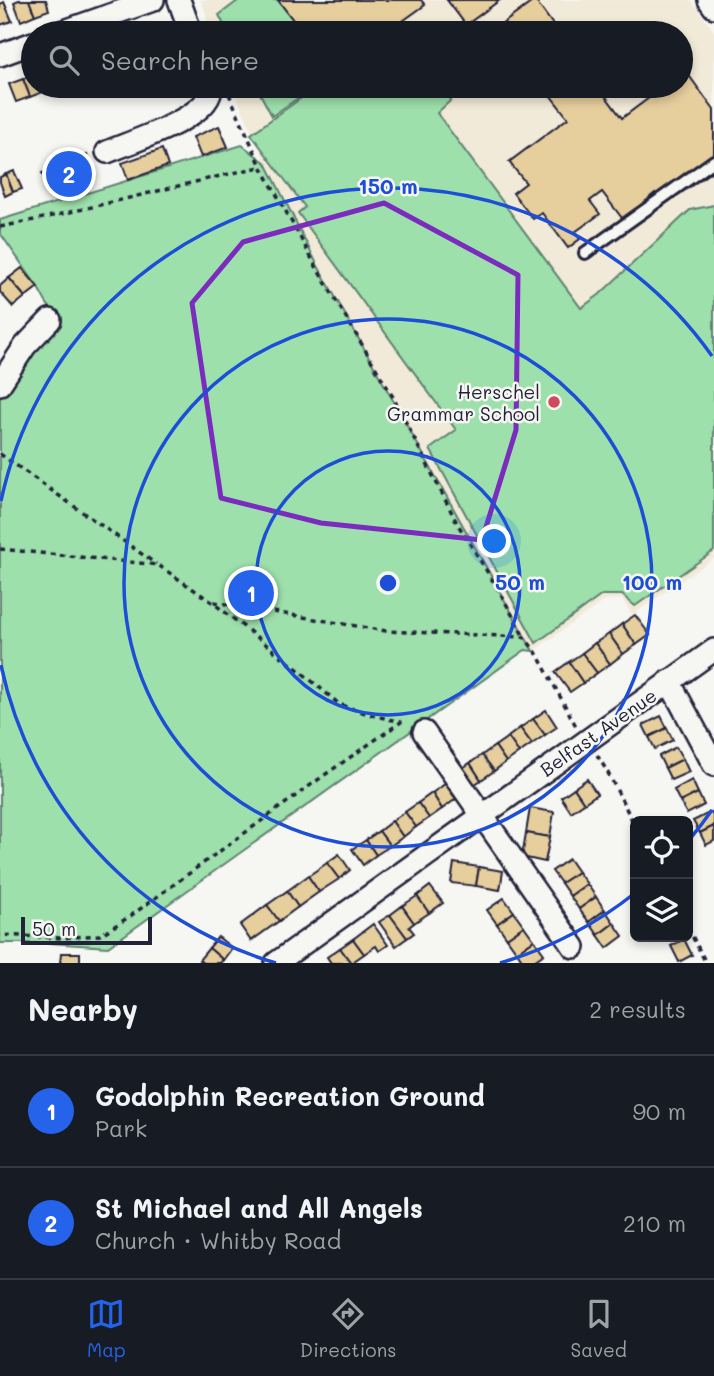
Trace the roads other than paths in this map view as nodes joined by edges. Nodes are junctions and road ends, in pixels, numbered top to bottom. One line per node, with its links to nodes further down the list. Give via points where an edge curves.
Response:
1 (153, 0): 5 (street)
2 (178, 0): 6 (street)
3 (709, 0): 4 (street)
4 (714, 7)
5 (93, 21)
6 (186, 21)
7 (21, 47): 8 (street)
8 (0, 55)
9 (209, 98): 10 (street, via 197,111 170,126)
10 (107, 152)
11 (714, 162): 12 (lane)
12 (585, 253)
13 (50, 320): 14 (street, via 25,346)
14 (0, 384)
15 (714, 650): 16 (street, Belfast Avenue)
16 (669, 681): 18 (street); 19 (street, Belfast Avenue)
17 (424, 732): 19 (street)
18 (714, 765)
19 (482, 815): 20 (street); 21 (street, Belfast Avenue)
20 (573, 947)
21 (276, 963)

